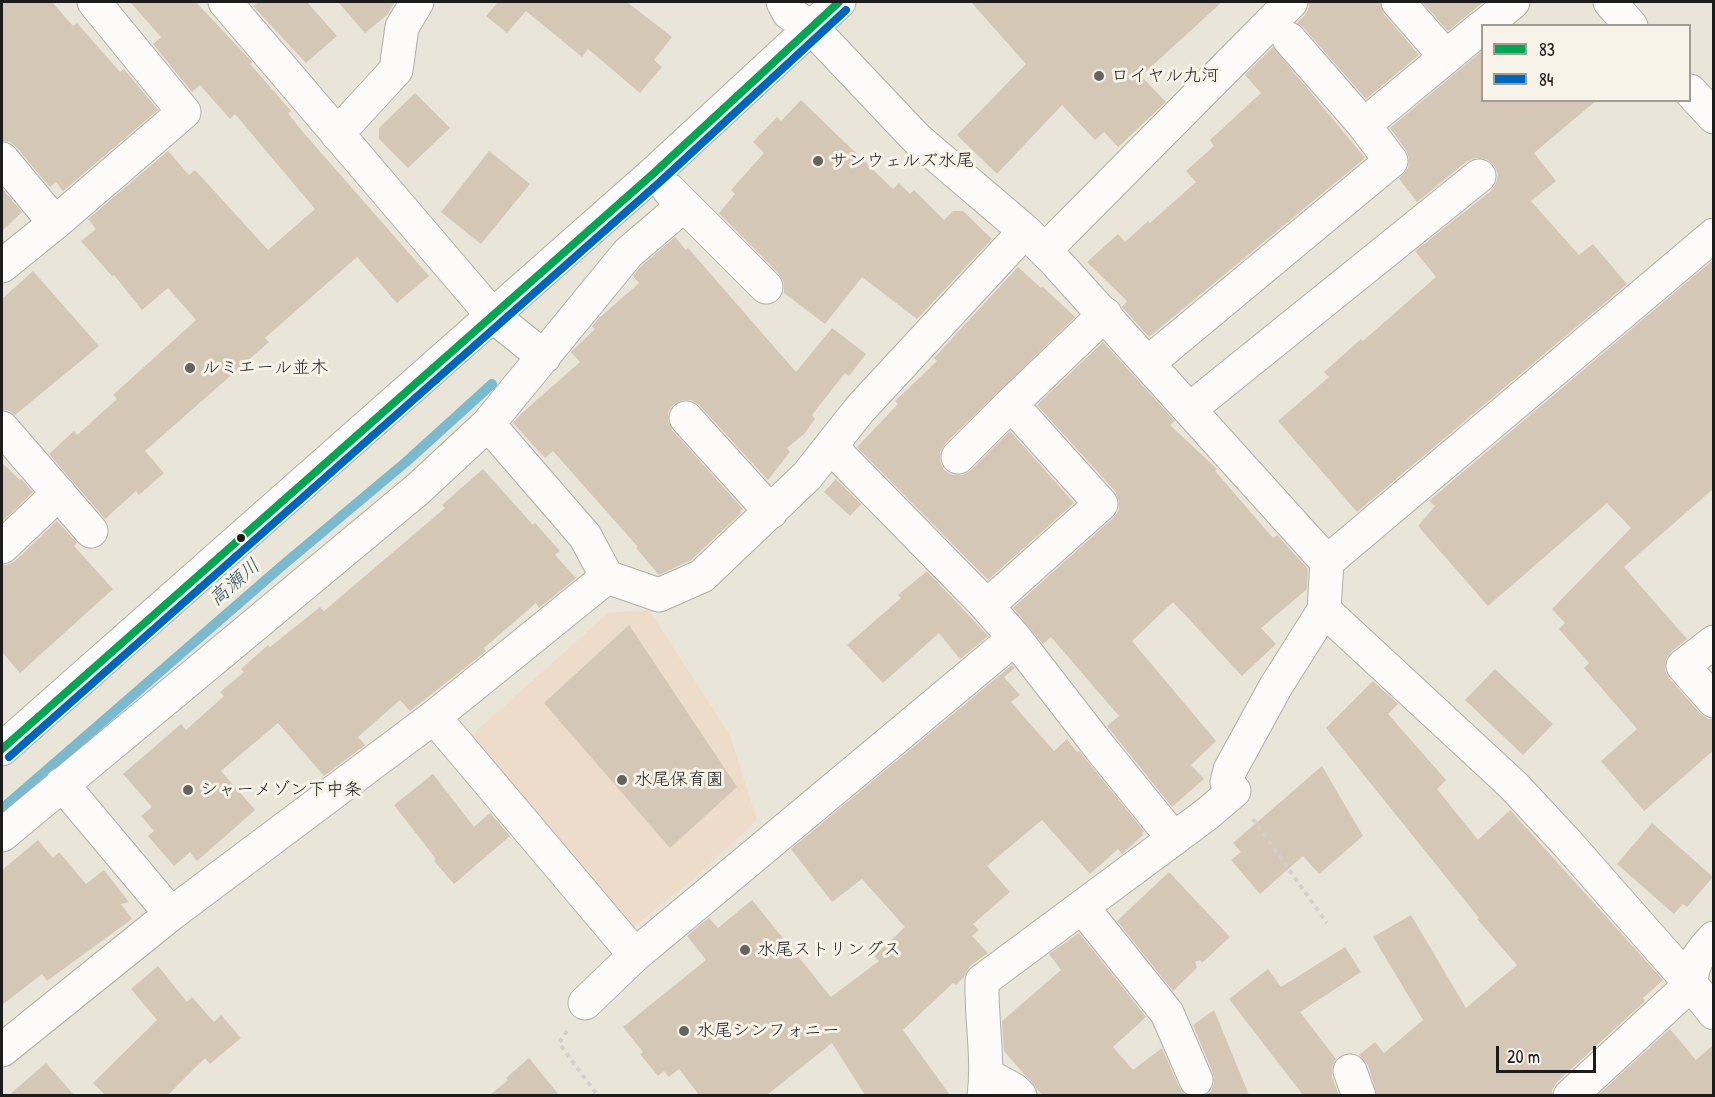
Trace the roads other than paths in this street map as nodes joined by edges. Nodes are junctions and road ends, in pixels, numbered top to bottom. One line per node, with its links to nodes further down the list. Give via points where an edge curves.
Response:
1 (94, 2): 24 (street, via 184,112)
2 (225, 2): 19 (street)
3 (417, 2): 19 (street, via 402,27 396,70)
4 (783, 2): 12 (street, via 789,13)
5 (839, 2): 12 (street)
6 (1291, 2): 26 (street)
7 (1398, 2): 15 (street)
8 (1513, 2): 10 (street)
9 (1610, 2): 11 (street)
10 (1486, 24)
11 (1629, 24)
12 (811, 27): 21 (street); 26 (street, via 917,139)
13 (1481, 28): 15 (street)
14 (1289, 39): 18 (street)
15 (1446, 57): 18 (street)
16 (1691, 92): 17 (street)
17 (1713, 117)
18 (1364, 125): 32 (street, via 1390,160)
19 (337, 134): 30 (street)
20 (2, 159): 24 (street)
21 (654, 173): 23 (street); 30 (street)
22 (1479, 176): 34 (street)
23 (683, 207): 28 (street); 31 (street, via 628,253)
24 (55, 223): 27 (street)
25 (1713, 235): 44 (street)
26 (1035, 241): 29 (street); 38 (street, via 860,409)
27 (2, 266)
28 (766, 288)
29 (1104, 314): 32 (street); 33 (street)
30 (500, 320): 31 (street); 52 (street)
31 (544, 357): 36 (street)
32 (1148, 363): 34 (street)
33 (1011, 404): 39 (street); 46 (street, via 1101,504)
34 (1190, 409): 44 (street)
35 (686, 418): 41 (street)
36 (488, 424): 45 (street, via 585,536); 53 (street, via 418,489)
37 (2, 428): 40 (street)
38 (831, 447): 41 (street); 46 (street)
39 (958, 457)
40 (59, 493): 42 (street); 43 (street)
41 (771, 512): 45 (street, via 702,576 659,595)
42 (92, 531)
43 (2, 547)
44 (1327, 562): 47 (street)
45 (607, 577): 51 (street)
46 (987, 606): 48 (street)
47 (1324, 610): 55 (street, via 1235,760 1227,782 1234,791); 60 (street, via 1514,786)
48 (1015, 638): 55 (street); 59 (street)
49 (1713, 642): 50 (street, via 1683,666)
50 (1713, 702)
51 (434, 717): 57 (street); 59 (street)
52 (4, 739)
53 (62, 784): 54 (street); 57 (street)
54 (2, 835)
55 (1174, 839): 56 (street)
56 (1082, 907): 64 (street, via 1167,1013); 65 (street, via 982,981)
57 (171, 914): 63 (street)
58 (1713, 938): 60 (street, via 1698,956 1691,971)
59 (635, 955): 61 (street)
60 (1691, 984): 62 (street); 67 (street)
61 (585, 1003)
62 (1713, 1013)
63 (2, 1050)
64 (1196, 1080)
65 (985, 1085): 66 (street, via 1014,1090)
66 (1020, 1095)
67 (1570, 1095)

